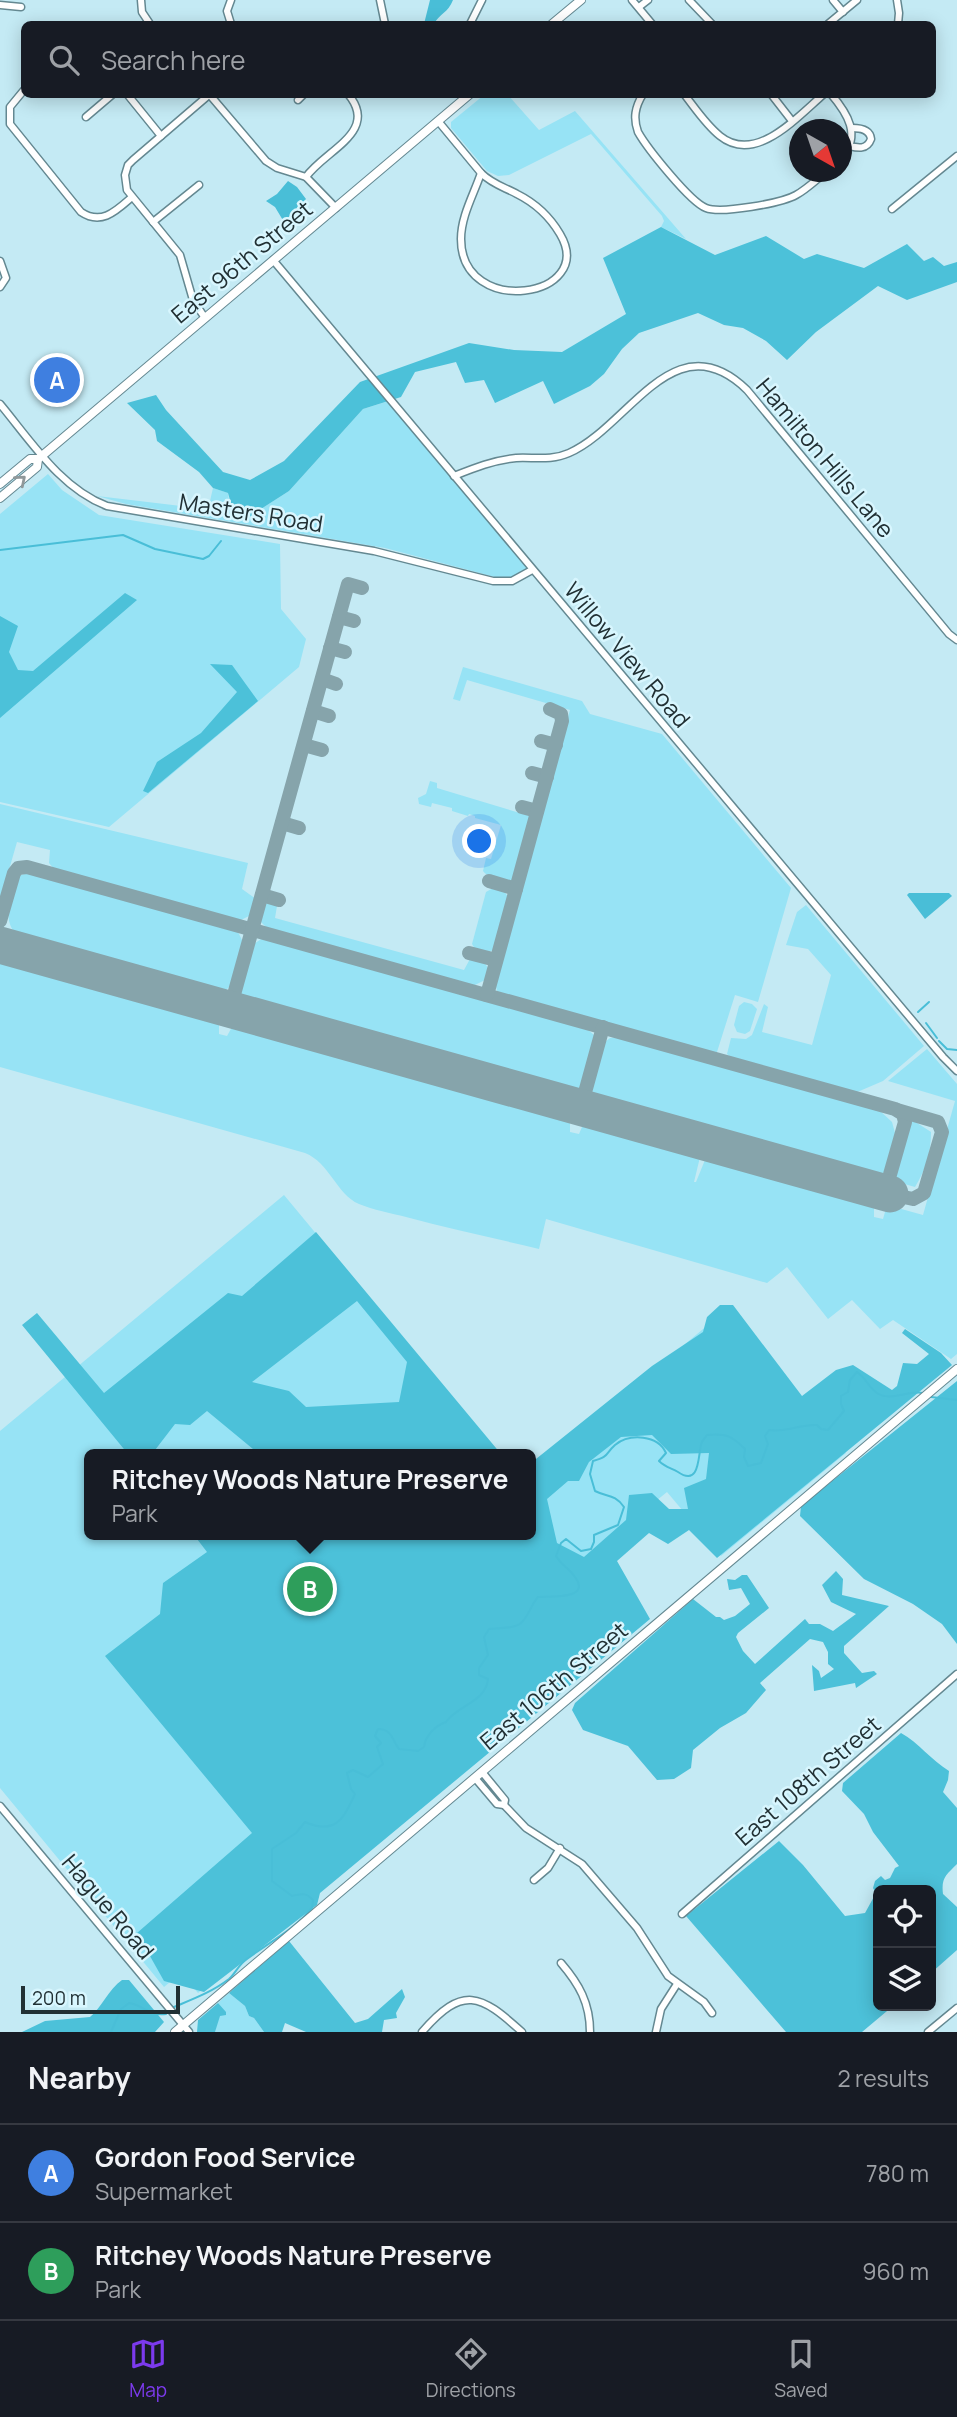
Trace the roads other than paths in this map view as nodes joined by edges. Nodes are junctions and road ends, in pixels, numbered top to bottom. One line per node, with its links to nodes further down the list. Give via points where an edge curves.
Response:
1 (141, 0): 15 (street)
2 (230, 0): 16 (street)
3 (380, 0): 17 (street)
4 (482, 0): 18 (street)
5 (581, 0): 19 (main road)
6 (648, 0): 11 (street)
7 (690, 0): 21 (street)
8 (833, 0): 14 (street)
9 (857, 0): 14 (street)
10 (897, 0): 23 (street)
11 (636, 3): 20 (street)
12 (0, 5): 13 (street)
13 (21, 7)
14 (843, 12): 22 (street)
15 (148, 21)
16 (230, 21)
17 (384, 21)
18 (472, 21)
19 (556, 21)
20 (650, 21)
21 (709, 21)
22 (832, 21)
23 (899, 21)
24 (21, 93): 50 (street, via 14,99 9,121 83,213 94,218 108,216)
25 (108, 98): 36 (street)
26 (130, 98): 43 (street)
27 (206, 98): 43 (street)
28 (213, 98): 47 (street, via 267,161)
29 (351, 98): 47 (street, via 357,107 358,124)
30 (462, 98): 40 (main road, East 96th Street)
31 (641, 98): 48 (street, via 635,111 638,132 699,204 713,210 785,200)
32 (687, 98): 41 (street, via 718,135 735,144 762,142)
33 (774, 98): 37 (street)
34 (819, 98): 38 (street)
35 (834, 98): 39 (street)
36 (86, 117)
37 (790, 119)
38 (794, 119)
39 (849, 119)
40 (438, 121): 46 (street); 51 (main road, East 96th Street)
41 (789, 123)
42 (852, 128): 44 (street, via 865,130 871,139 863,148)
43 (161, 136): 50 (street, via 126,172 125,183)
44 (852, 146)
45 (957, 156): 52 (street)
46 (481, 173): 46 (street, via 535,205 554,225 567,256 564,269 552,282 528,290 503,290 483,283 470,270 463,256 461,232)
47 (306, 177): 51 (street)
48 (814, 182)
49 (199, 184): 53 (street)
50 (132, 197): 53 (street)
51 (335, 208): 54 (main road, East 96th Street)
52 (892, 209)
53 (153, 222): 57 (street, via 180,255 193,300)
54 (274, 260): 57 (main road, East 96th Street); 60 (street, Willow View Road)
55 (0, 261): 56 (street, via 6,278)
56 (0, 287)
57 (205, 318): 59 (main road, East 96th Street)
58 (0, 404): 59 (street, Masters Road)
59 (41, 457): 61 (main road, East 96th Street, via 30,459); 62 (main road, East 96th Street, one-way to 59, via 37,467); 63 (street, Masters Road, via 77,490 118,508 374,551 494,582 517,579)
60 (454, 476): 63 (street, Willow View Road); 64 (street, Hamilton Hills Lane, via 495,461 556,458 592,438 665,376 692,366 720,371 747,390)
61 (0, 484)
62 (0, 498)
63 (532, 570): 65 (street, Willow View Road)
64 (957, 640)
65 (957, 1071)
66 (957, 1369): 68 (main road, East 106th Street)
67 (957, 1674): 74 (street, East 108th Street)
68 (482, 1772): 69 (main road, East 106th Street); 70 (street, via 505,1800)
69 (475, 1779): 70 (street, via 497,1804); 79 (main road, East 106th Street)
70 (504, 1805): 72 (street, via 522,1824)
71 (0, 1806): 79 (street, Hague Road)
72 (560, 1848): 73 (street); 76 (street, via 582,1864)
73 (534, 1880)
74 (682, 1914)
75 (561, 1963): 83 (street, via 582,1992 590,2014)
76 (677, 1984): 78 (street, via 697,1996); 84 (street, via 659,2014)
77 (957, 2008): 85 (street)
78 (712, 2013)
79 (186, 2029): 80 (main road, East 106th Street)
80 (175, 2032)
81 (422, 2032): 82 (street, via 446,2007 470,2000 490,2005)
82 (522, 2032)
83 (590, 2032)
84 (656, 2032)
85 (928, 2032)

